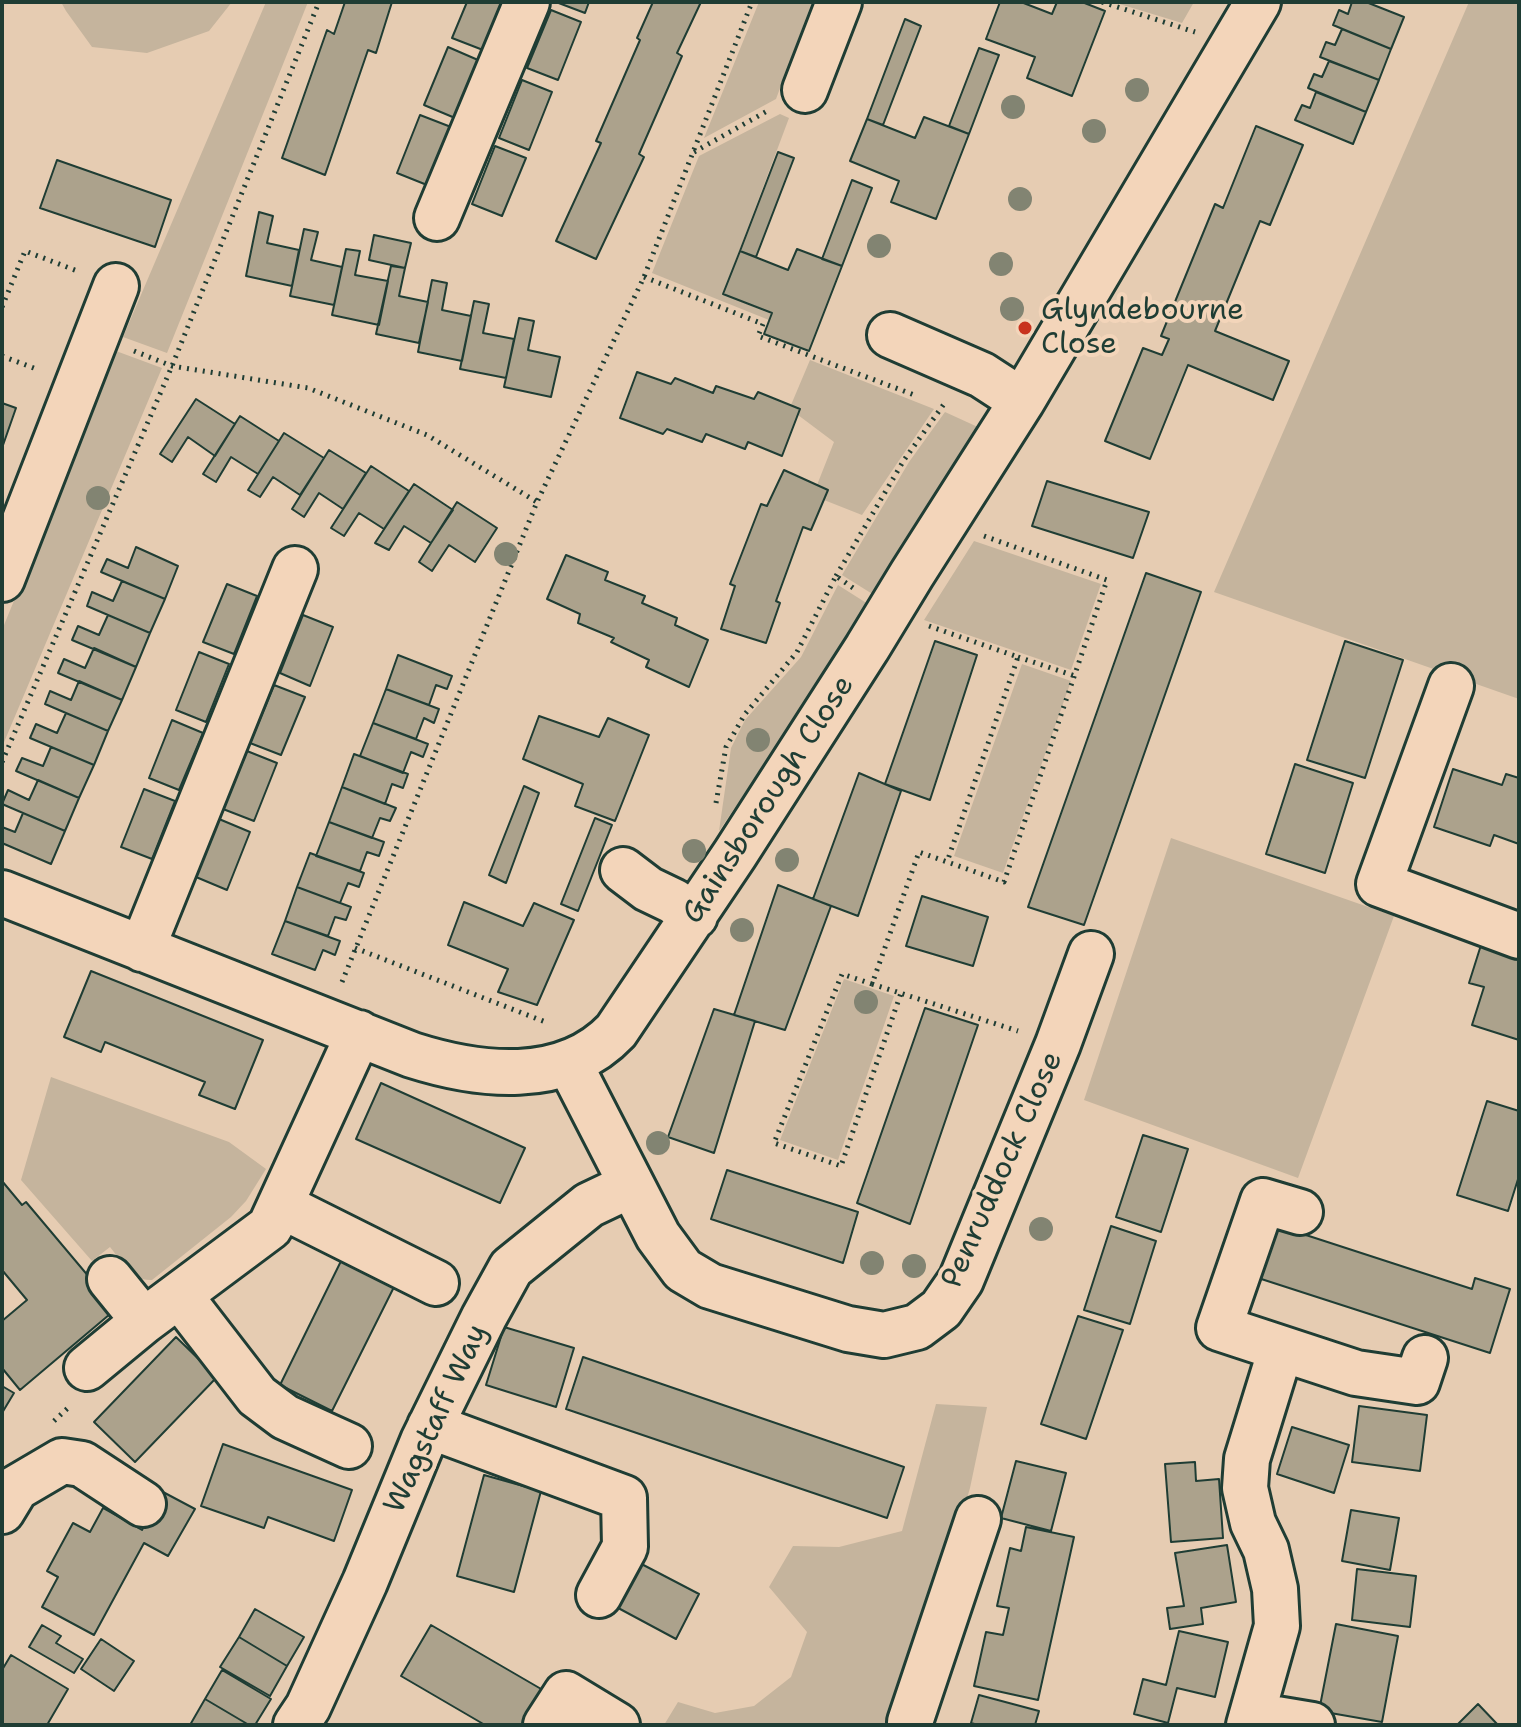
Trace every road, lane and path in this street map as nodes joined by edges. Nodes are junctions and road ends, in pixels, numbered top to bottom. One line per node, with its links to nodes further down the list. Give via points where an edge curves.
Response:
1 (319, 2): 16 (path)
2 (527, 2): 10 (street)
3 (752, 2): 9 (path)
4 (839, 2): 8 (street)
5 (1102, 2): 7 (path)
6 (1258, 2): 7 (street, Gainsborough Close)
7 (1233, 47): 19 (street, Gainsborough Close)
8 (805, 90): 9 (path)
9 (691, 153): 11 (path)
10 (437, 218)
11 (644, 277): 18 (path, via 763,324 758,336); 20 (path)
12 (116, 286): 13 (path, via 25,251); 15 (street)
13 (2, 307)
14 (890, 335): 17 (street)
15 (96, 337): 16 (path); 24 (street)
16 (172, 366): 20 (path, via 308,388 427,435); 28 (path)
17 (969, 369): 18 (path); 19 (street, via 982,375)
18 (942, 406): 19 (path); 23 (path)
19 (1012, 418): 21 (street, Gainsborough Close)
20 (537, 502): 33 (path)
21 (945, 522): 26 (path, via 1107,580); 31 (street, Gainsborough Close)
22 (295, 569): 34 (street)
23 (836, 576)
24 (2, 579)
25 (1018, 657): 26 (path)
26 (1075, 676): 36 (path, via 1004,882 919,852)
27 (1451, 686): 32 (street, via 1379,884)
28 (2, 762)
29 (623, 870): 31 (street)
30 (2, 893): 34 (street)
31 (695, 916): 40 (street, Gainsborough Close, via 616,1031)
32 (1519, 936)
33 (355, 948): 38 (path); 40 (path)
34 (142, 949): 38 (street)
35 (1091, 954): 39 (street, Penruddock Close)
36 (872, 984): 37 (path); 37 (path, via 842,974 774,1143 841,1166)
37 (901, 993): 39 (path)
38 (342, 1027): 40 (street, via 446,1066 475,1070 542,1069); 42 (street)
39 (1058, 1044): 41 (street, Penruddock Close, via 961,1280 941,1309 917,1327 884,1335 848,1329 710,1286 683,1270)
40 (586, 1054): 41 (street, Penruddock Close)
41 (631, 1185): 51 (street, Wagstaff Way, via 589,1205 511,1268)
42 (280, 1205): 45 (street); 46 (street, via 270,1227)
43 (1300, 1212): 48 (street, via 1263,1201 1219,1328)
44 (110, 1279): 47 (street)
45 (436, 1283)
46 (179, 1295): 47 (street); 52 (street, via 257,1396 285,1417)
47 (144, 1321): 50 (street)
48 (1281, 1349): 49 (street, via 1356,1373 1417,1382); 58 (street, via 1247,1459 1245,1488 1266,1550 1277,1626)
49 (1425, 1358)
50 (87, 1368)
51 (430, 1426): 56 (street, via 624,1498 625,1547); 57 (street, Wagstaff Way)
52 (349, 1446)
53 (9, 1500): 54 (street, via 62,1461 82,1464)
54 (143, 1504)
55 (978, 1519): 61 (street)
56 (599, 1595)
57 (313, 1719)
58 (1251, 1720): 62 (street)
59 (546, 1725): 60 (street, via 566,1694)
60 (617, 1725)
61 (910, 1725)
62 (1312, 1725)

